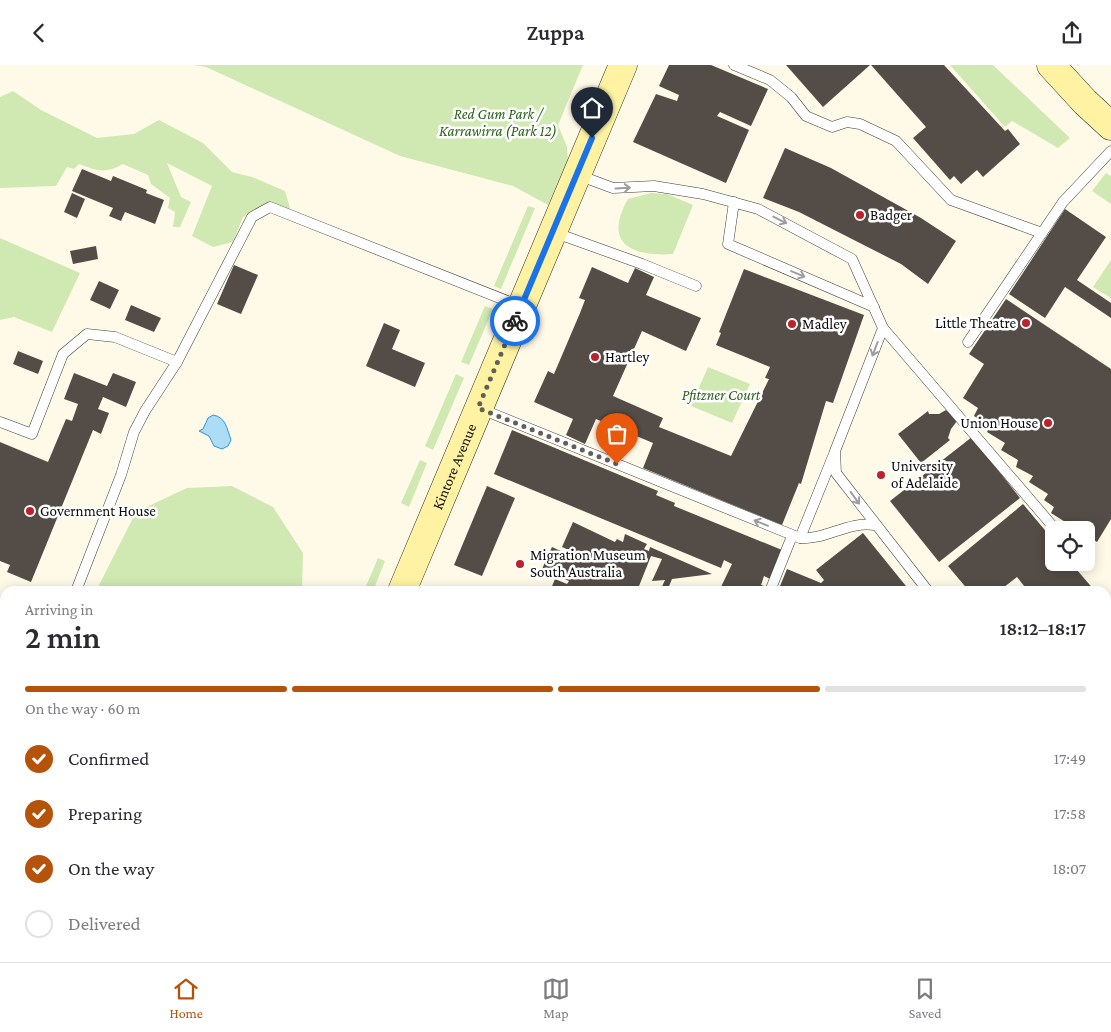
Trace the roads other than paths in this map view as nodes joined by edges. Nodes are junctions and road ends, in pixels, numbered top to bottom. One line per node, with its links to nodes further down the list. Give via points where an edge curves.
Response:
1 (623, 65): 6 (street, Kintore Avenue)
2 (734, 65): 9 (lane, via 770,80 791,97 806,116 832,127 847,122 860,124 896,141 951,200)
3 (1051, 65): 4 (street)
4 (1111, 127)
5 (1111, 151): 9 (lane, via 1063,202)
6 (577, 174): 7 (lane, one-way to 7, via 613,188 654,186); 8 (street, Kintore Avenue)
7 (734, 202): 12 (lane, one-way to 12, via 758,209 852,259); 12 (lane, one-way to 12, via 728,244)
8 (552, 232): 10 (lane); 11 (street, Kintore Avenue)
9 (1042, 233): 14 (lane)
10 (696, 286)
11 (521, 307): 15 (lane, via 270,207 252,217); 16 (street, Kintore Avenue)
12 (874, 307): 13 (lane)
13 (883, 328): 18 (lane, one-way to 18); 19 (lane)
14 (968, 342)
15 (177, 362): 17 (lane, via 115,337 87,334 63,354 32,434); 22 (lane, via 134,431 121,475)
16 (478, 408): 21 (lane, one-way to 16); 23 (street, Kintore Avenue)
17 (0, 422)
18 (835, 451): 20 (lane, one-way to 20, via 836,473); 21 (lane)
19 (1048, 521)
20 (875, 525): 21 (lane, via 860,523 811,539); 25 (lane)
21 (796, 537): 24 (lane)
22 (78, 586)
23 (404, 586)
24 (772, 586)
25 (924, 586)

